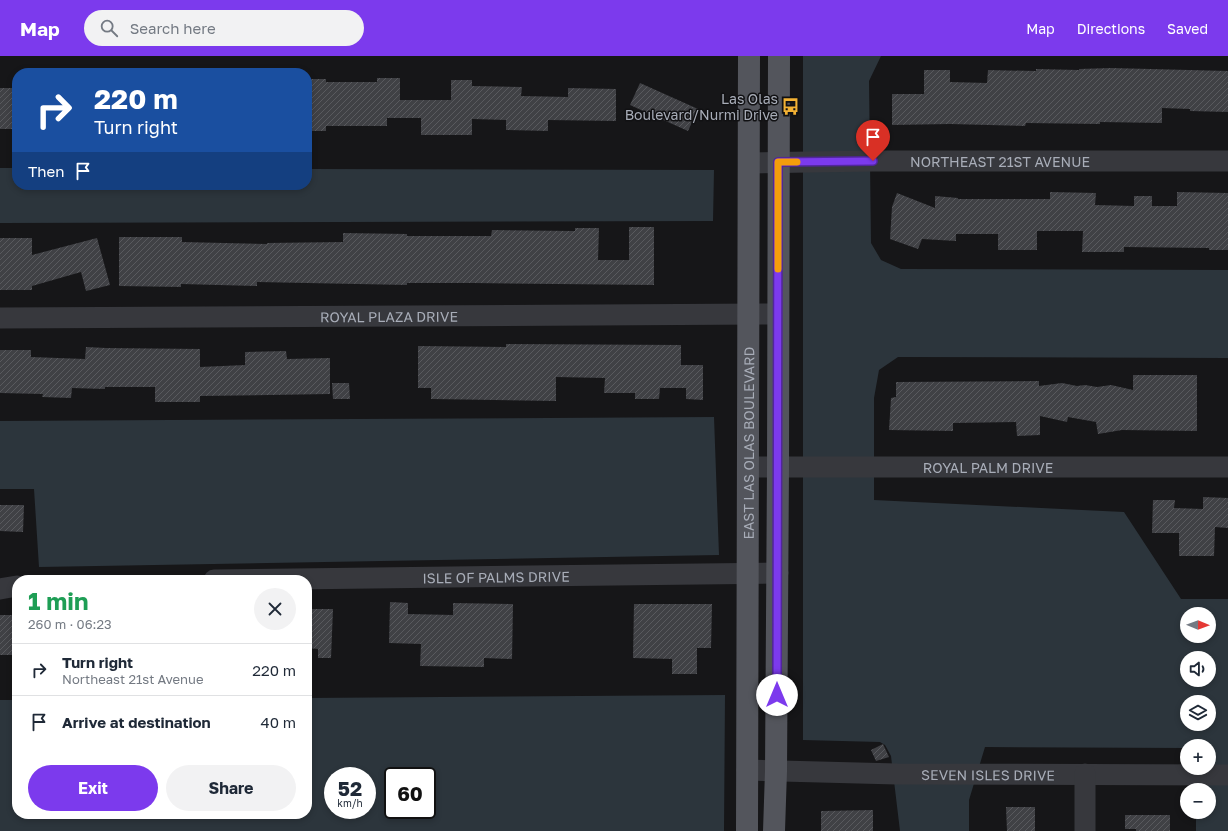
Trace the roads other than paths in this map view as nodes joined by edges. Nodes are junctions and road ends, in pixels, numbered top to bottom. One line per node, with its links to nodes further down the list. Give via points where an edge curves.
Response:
1 (749, 56): 5 (main road, EAST LAS OLAS BOULEVARD)
2 (779, 56): 3 (main road)
3 (788, 162): 4 (street, NORTHEAST 21ST AVENUE); 5 (street, NORTHEAST 21ST AVENUE); 7 (main road)
4 (1228, 162)
5 (749, 163): 6 (main road, EAST LAS OLAS BOULEVARD)
6 (748, 313): 7 (street, ROYAL PLAZA DRIVE); 8 (street, ROYAL PLAZA DRIVE); 9 (main road, EAST LAS OLAS BOULEVARD)
7 (778, 314): 10 (main road)
8 (0, 318)
9 (748, 467): 10 (street, ROYAL PALM DRIVE); 13 (main road, EAST LAS OLAS BOULEVARD)
10 (787, 467): 11 (street, ROYAL PALM DRIVE); 12 (main road)
11 (1228, 467)
12 (778, 573): 13 (street, ISLE OF PALMS DRIVE); 18 (main road)
13 (748, 574): 14 (street, ISLE OF PALMS DRIVE); 17 (main road, EAST LAS OLAS BOULEVARD)
14 (312, 579)
15 (12, 587): 16 (street)
16 (0, 589)
17 (747, 770): 18 (street, SEVEN ISLES DRIVE); 21 (main road, EAST LAS OLAS BOULEVARD)
18 (776, 771): 19 (street, SEVEN ISLES DRIVE); 22 (main road)
19 (1085, 774): 20 (street, SEVEN ISLES DRIVE); 23 (street)
20 (1228, 774)
21 (747, 831)
22 (774, 831)
23 (1085, 831)

